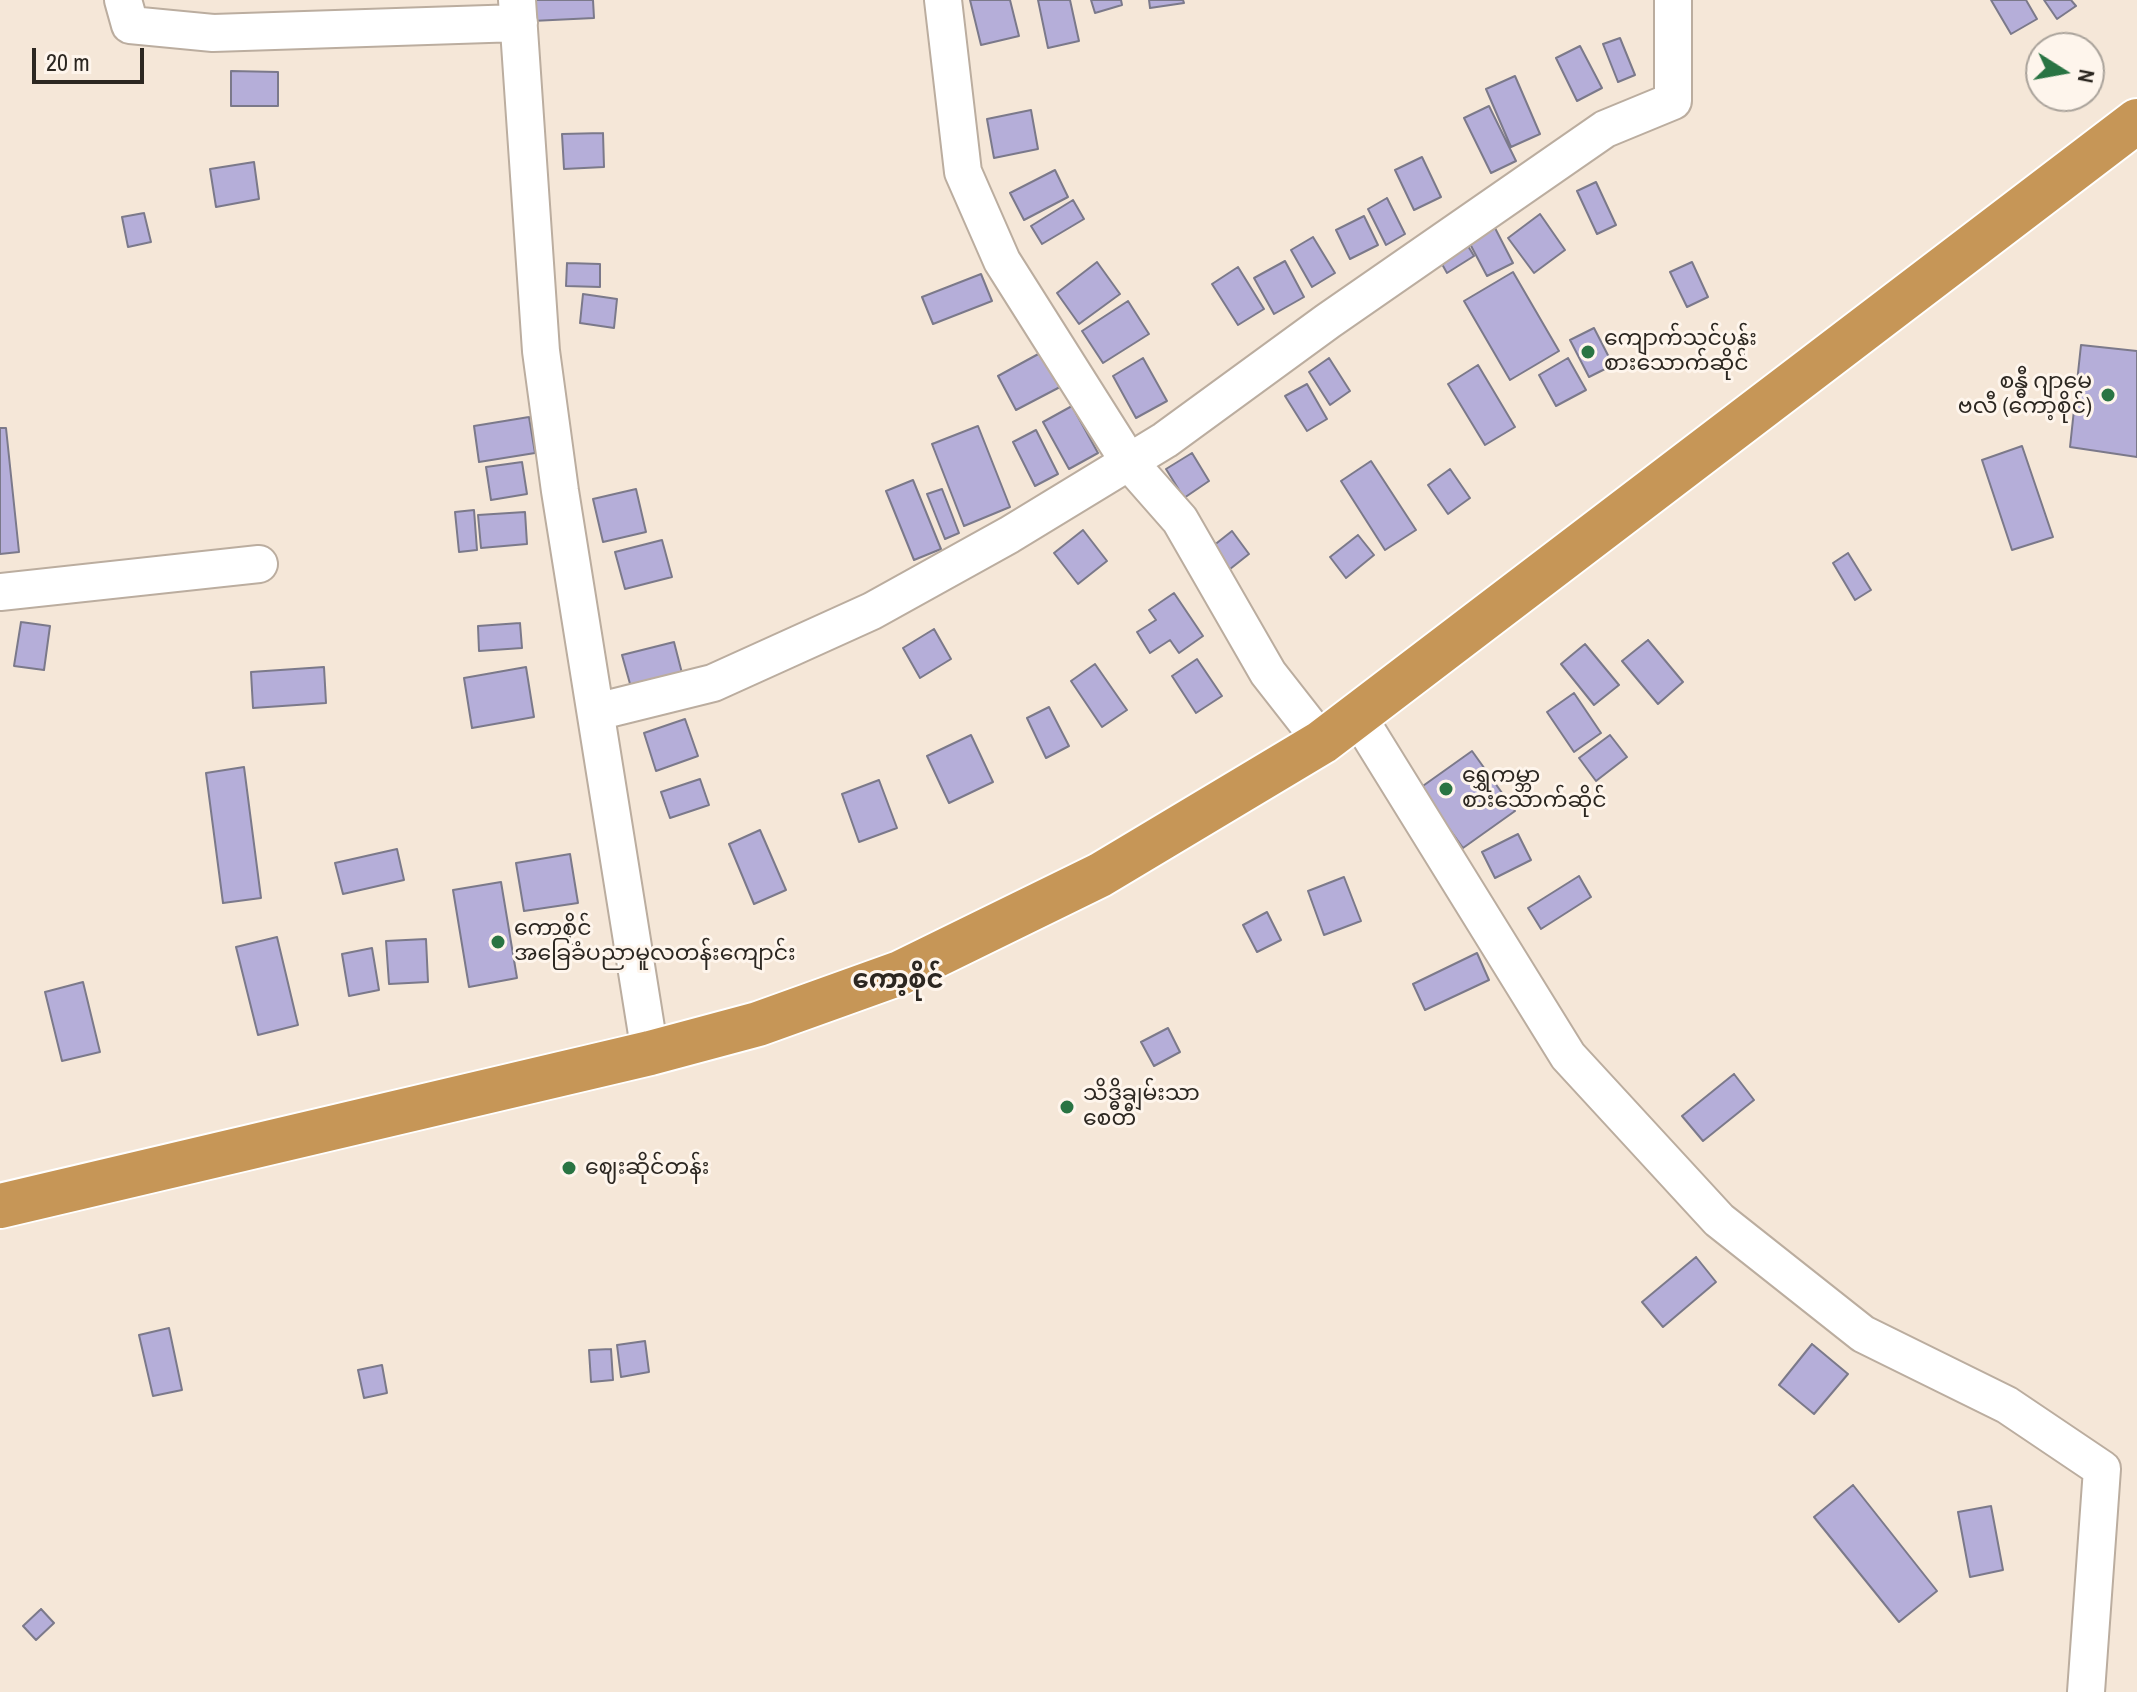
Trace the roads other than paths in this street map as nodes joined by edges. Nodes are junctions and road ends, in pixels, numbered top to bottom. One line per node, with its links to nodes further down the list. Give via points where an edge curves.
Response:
1 (123, 0): 4 (street, via 130,25 213,33)
2 (943, 0): 6 (street, via 963,172 1002,261)
3 (1673, 0): 6 (street, via 1673,101 1605,129)
4 (518, 12): 9 (street, via 541,351)
5 (2137, 121): 10 (highway)
6 (1129, 462): 9 (street, via 872,611 713,683); 11 (street, via 1180,520 1268,673)
7 (259, 564): 8 (street)
8 (0, 592)
9 (596, 712): 12 (street)
10 (1357, 715): 11 (highway); 14 (street, via 1568,1056 1719,1220 1863,1334 2007,1405 2102,1469)
11 (1322, 742): 12 (highway, via 1100,875 900,973 758,1024)
12 (650, 1053): 13 (highway)
13 (0, 1206)
14 (2086, 1692)

